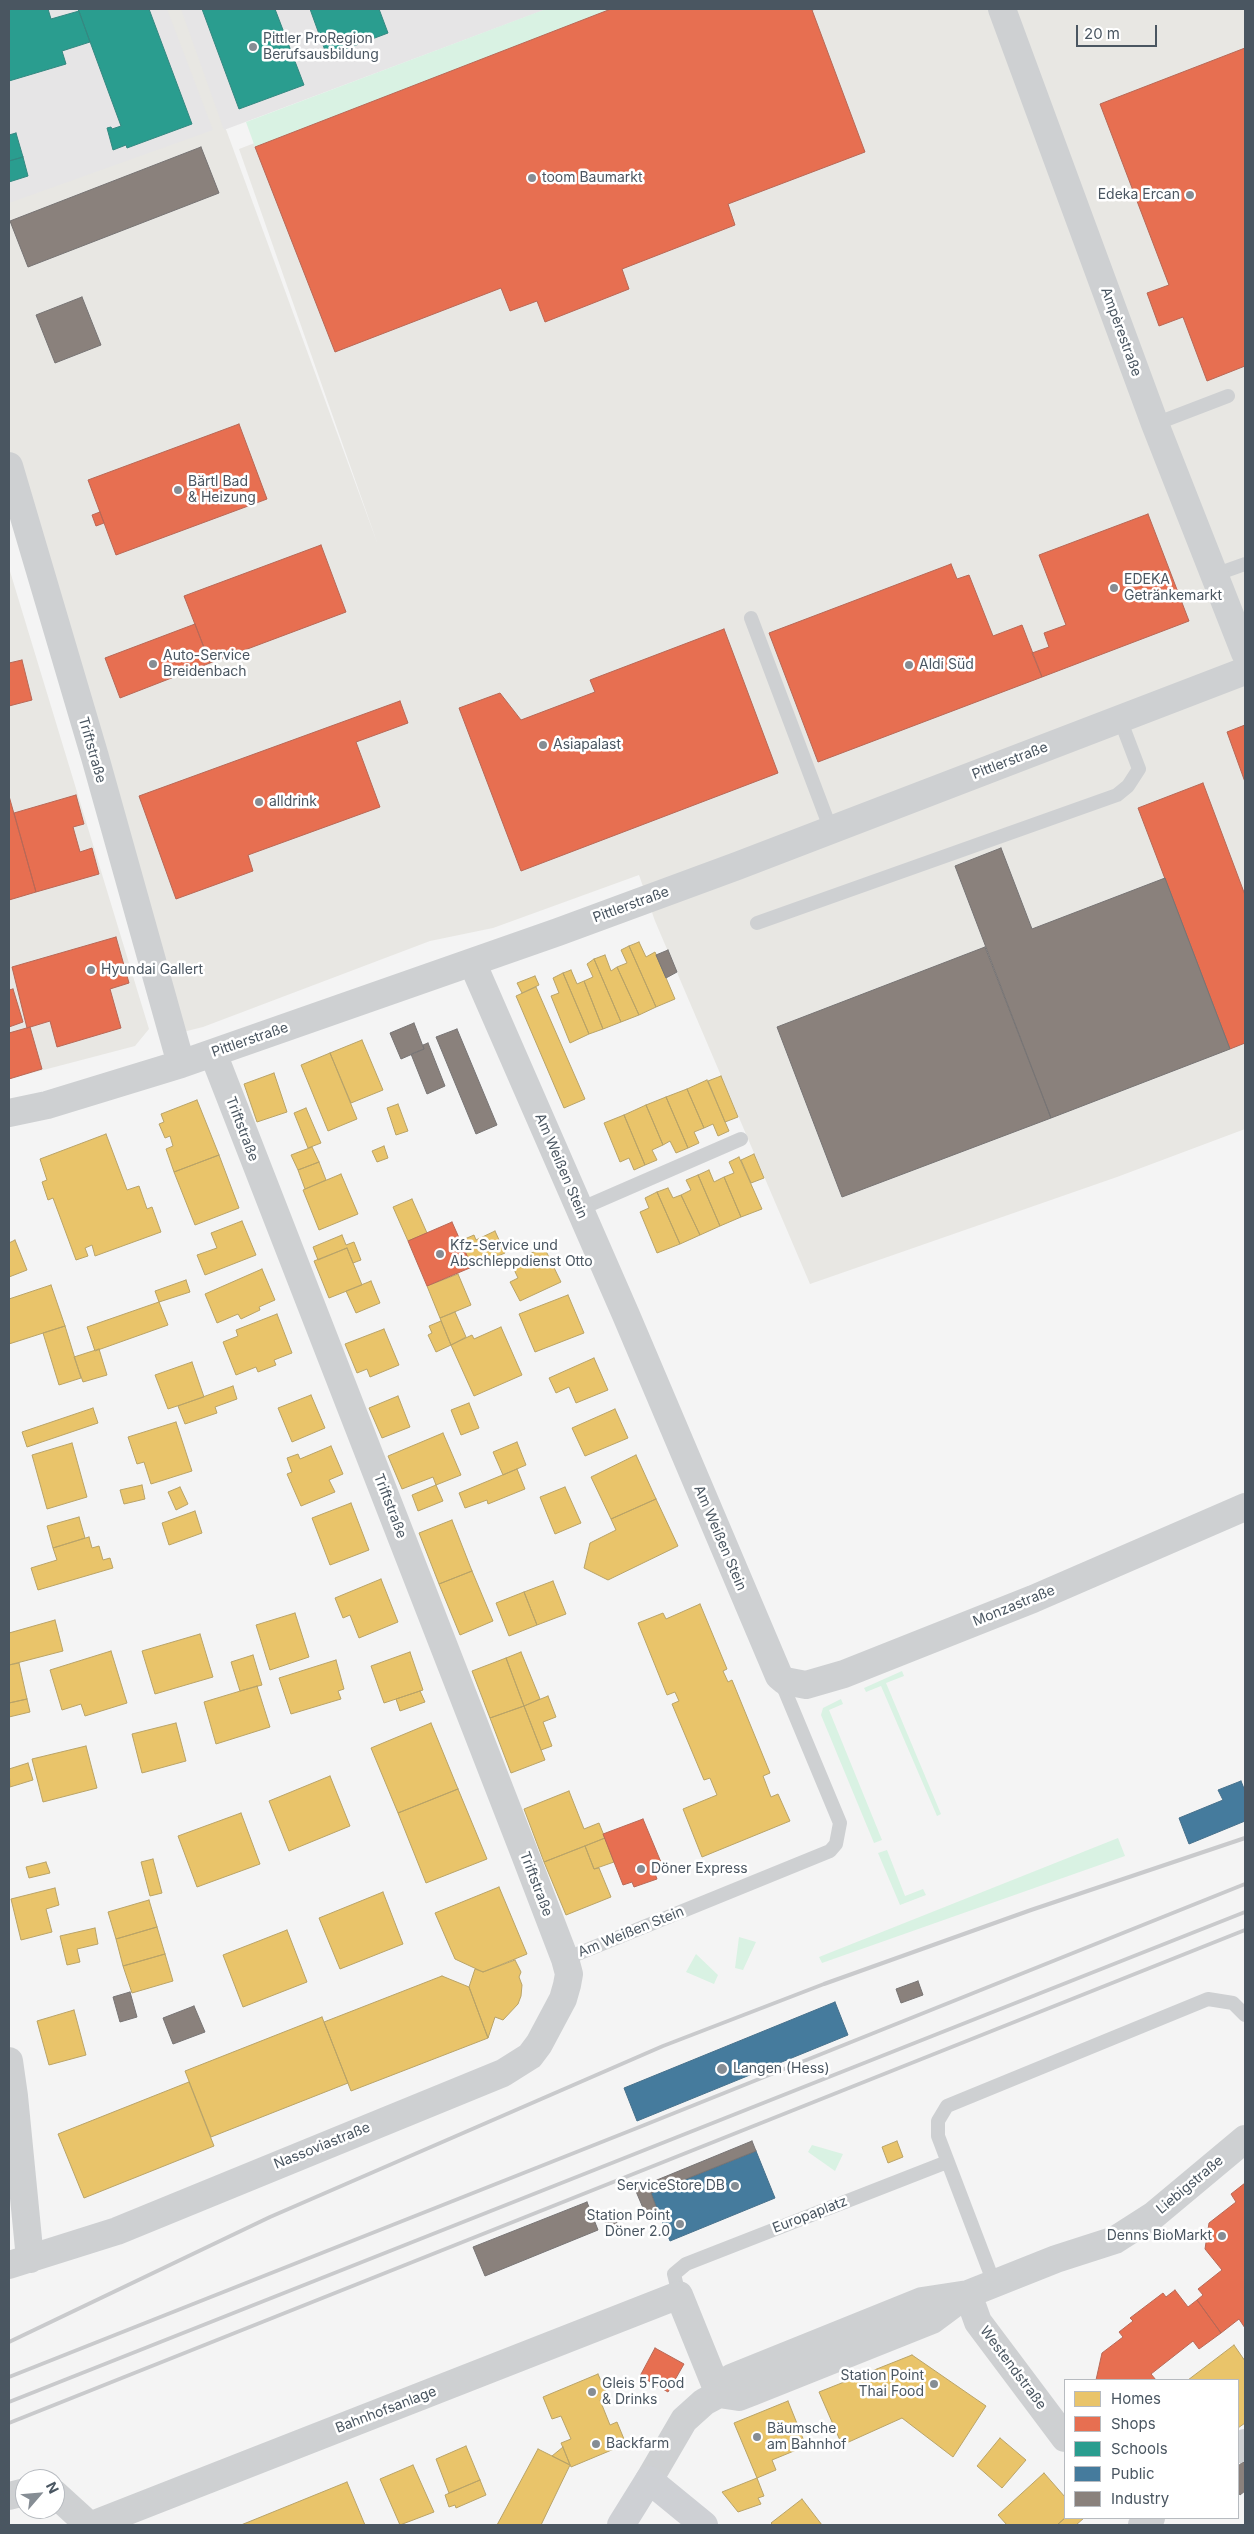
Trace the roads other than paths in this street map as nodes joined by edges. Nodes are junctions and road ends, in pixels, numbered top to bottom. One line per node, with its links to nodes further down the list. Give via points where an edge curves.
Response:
1 (1002, 9): 3 (street, Ampèrestraße)
2 (1228, 396): 3 (lane)
3 (1155, 424): 7 (street, Ampèrestraße)
4 (9, 466): 5 (street, Triftstraße)
5 (15, 513): 16 (street, Triftstraße, via 90,742)
6 (1245, 564): 7 (lane)
7 (1214, 575): 9 (street, Ampèrestraße)
8 (751, 618): 12 (lane)
9 (1245, 653)
10 (1245, 671): 11 (street, Pittlerstraße)
11 (1120, 719): 12 (street, Pittlerstraße); 13 (lane, via 1139,769 1128,786 1117,795)
12 (831, 830): 14 (street, Pittlerstraße)
13 (757, 923)
14 (472, 962): 15 (street, Pittlerstraße); 19 (street, Am Weißen Stein)
15 (213, 1053): 16 (street, Pittlerstraße); 22 (street, Triftstraße)
16 (181, 1064): 17 (street, Pittlerstraße)
17 (9, 1114)
18 (741, 1139): 19 (lane)
19 (580, 1210): 21 (street, Am Weißen Stein)
20 (1245, 1507): 21 (street, Monzastraße, via 1033,1599 844,1674 806,1685 785,1681)
21 (779, 1676): 22 (lane, Am Weißen Stein, via 840,1823 836,1844 830,1851)
22 (565, 1959): 27 (street, Nassoviastraße, via 569,1974 564,1999 539,2044 516,2066 117,2231)
23 (1244, 2011): 26 (lane, via 1233,2003 1208,1999 947,2106 938,2121 938,2136)
24 (9, 2061): 27 (street, via 15,2103)
25 (1245, 2139): 28 (street, Liebigstraße, via 1130,2232)
26 (947, 2162): 28 (lane); 30 (lane, Europaplatz, via 686,2264 674,2274)
27 (16, 2263)
28 (994, 2283): 29 (street, Liebigstraße)
29 (968, 2294): 31 (street, via 922,2301 732,2378); 32 (street, Westendstraße, via 978,2322)
30 (679, 2295): 31 (street, Europaplatz); 35 (street, Bahnhofsanlage)
31 (719, 2394): 33 (street, via 704,2402 684,2420)
32 (1064, 2437)
33 (648, 2480): 36 (street); 37 (street)
34 (65, 2503): 35 (street)
35 (91, 2525)
36 (622, 2525)
37 (704, 2525)

